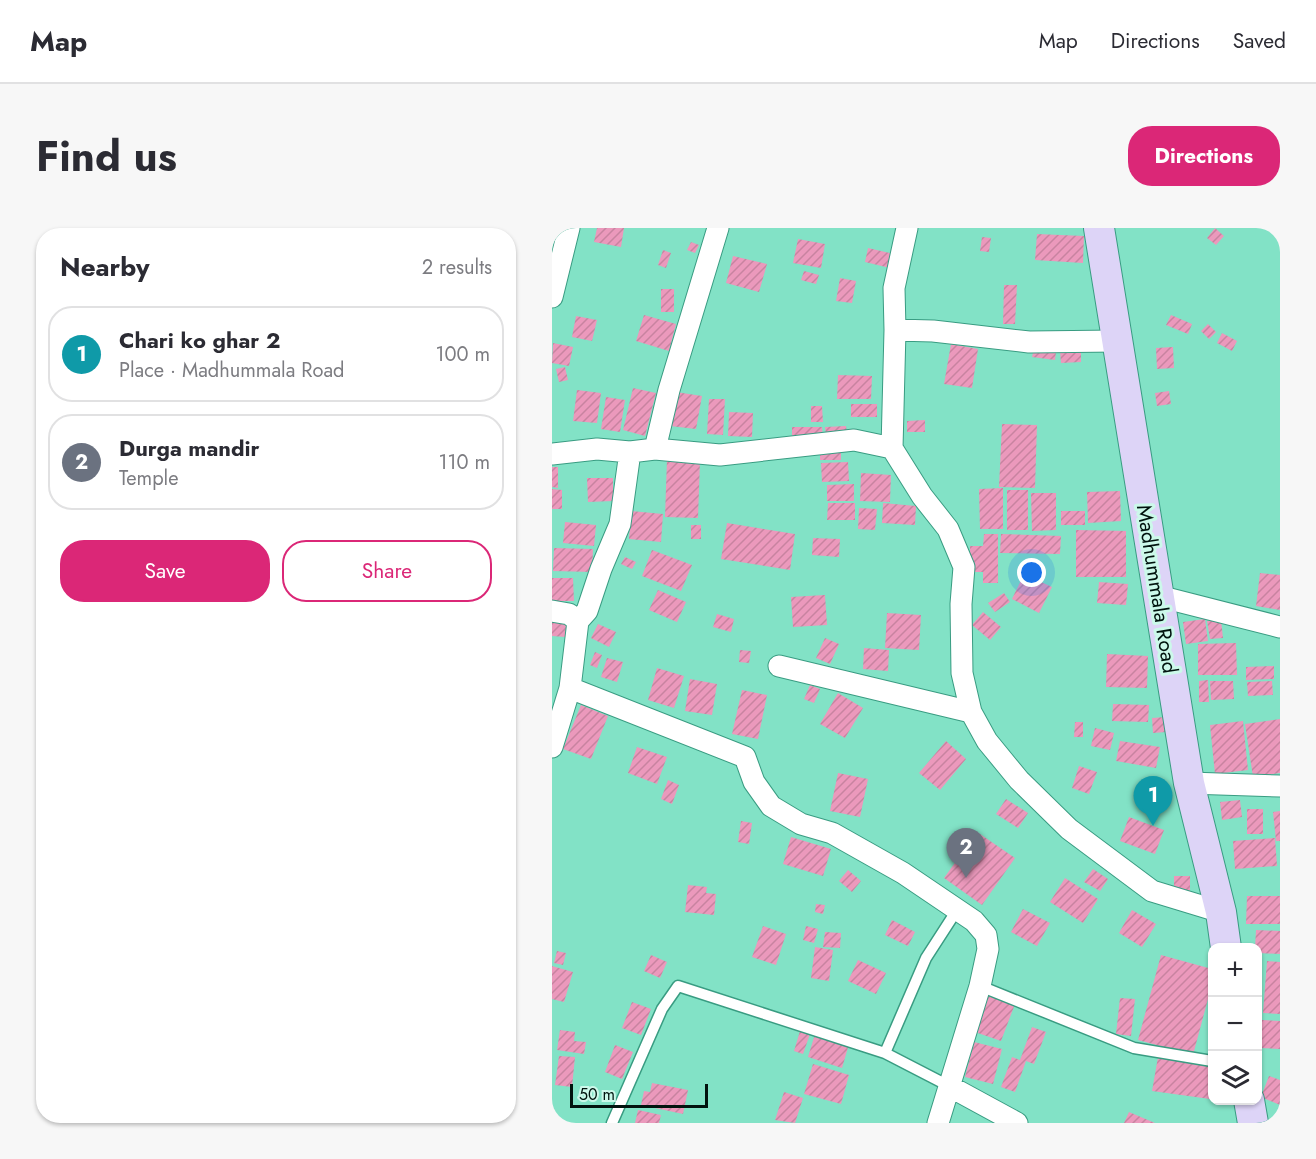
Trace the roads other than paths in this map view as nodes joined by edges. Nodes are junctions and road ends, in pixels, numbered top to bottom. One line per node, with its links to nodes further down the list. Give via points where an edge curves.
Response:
1 (569, 228): 5 (street)
2 (718, 228): 9 (street)
3 (907, 228): 6 (street, via 894,288)
4 (1099, 228): 7 (street, Madhummala Road)
5 (552, 297)
6 (895, 330): 7 (street, via 1029,342); 8 (street)
7 (1117, 341): 12 (street, Madhummala Road)
8 (892, 448): 9 (street, via 854,440 720,455); 18 (street, via 948,529 964,567 962,673)
9 (655, 449): 10 (street)
10 (630, 452): 11 (street, via 597,449); 14 (street, via 620,524 588,611)
11 (552, 454)
12 (1158, 596): 15 (street); 20 (street, Madhummala Road)
13 (552, 611): 14 (street, via 569,614)
14 (578, 621): 17 (street)
15 (1280, 627)
16 (779, 666): 18 (street)
17 (570, 688): 19 (street); 22 (street, via 745,757 754,782 771,806 801,824 832,833 903,873)
18 (971, 712): 23 (street, via 987,741 1019,780 1069,829 1152,891)
19 (552, 747)
20 (1189, 783): 21 (street); 23 (street, Madhummala Road)
21 (1280, 786)
22 (957, 910): 25 (street, via 986,935 988,949); 26 (lane, via 926,958)
23 (1221, 912): 24 (street, Madhummala Road)
24 (1225, 943)
25 (980, 986): 27 (lane, via 1134,1048); 28 (street)
26 (885, 1053): 28 (lane); 30 (lane, via 678,986 662,1009)
27 (1208, 1060)
28 (950, 1086): 31 (street); 32 (street)
29 (1250, 1105): 33 (street)
30 (612, 1123)
31 (938, 1123)
32 (1017, 1123)
33 (1253, 1123)

